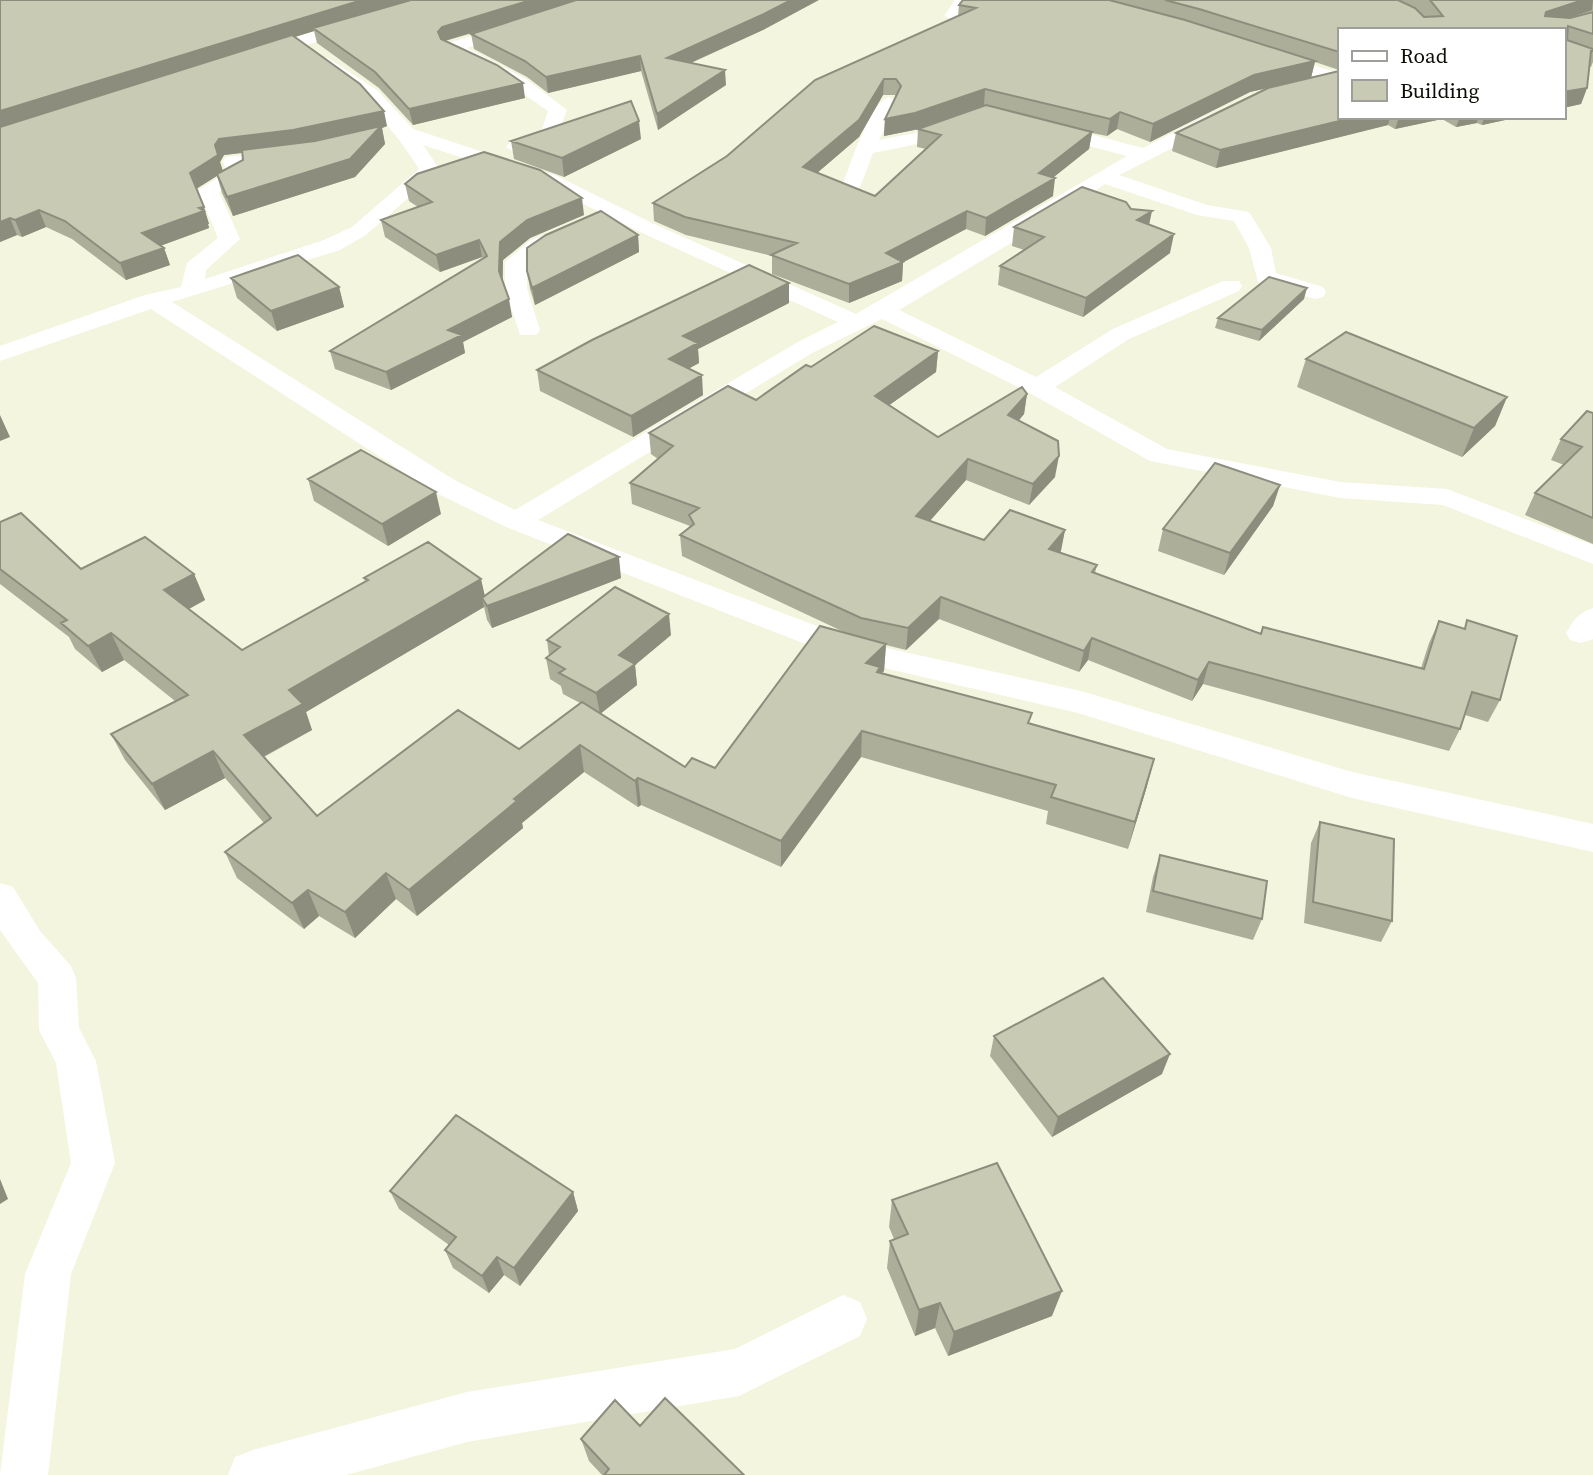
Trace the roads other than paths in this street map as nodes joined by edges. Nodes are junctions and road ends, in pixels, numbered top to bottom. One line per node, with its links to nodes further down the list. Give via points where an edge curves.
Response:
1 (437, 0): 4 (street)
2 (963, 0): 5 (street)
3 (370, 2): 4 (street)
4 (391, 13): 7 (street)
5 (953, 15)
6 (539, 21): 22 (street, via 451,48 489,62 558,110 549,135)
7 (298, 41): 9 (street); 17 (street, via 371,94)
8 (1249, 51): 10 (street)
9 (233, 61)
10 (1338, 79)
11 (1338, 79): 12 (street)
12 (1302, 89)
13 (889, 102): 19 (street)
14 (1232, 111): 21 (street)
15 (983, 113): 19 (street, via 920,138)
16 (1023, 123): 21 (street)
17 (405, 132): 18 (street); 22 (street); 28 (street, via 430,170 359,231 332,245)
18 (381, 137)
19 (865, 149): 24 (street)
20 (308, 153): 28 (street, via 233,161 237,176 208,190 229,239 195,268)
21 (1143, 154): 23 (street)
22 (484, 158): 26 (street, via 550,180)
23 (1107, 178): 25 (street); 29 (street, via 1204,211 1242,216 1261,248 1266,277); 31 (street)
24 (852, 186)
25 (1129, 211)
26 (614, 212): 31 (street, via 795,292); 32 (street, via 539,245 516,262 516,289)
27 (1231, 286): 34 (street, via 1121,334)
28 (192, 290): 30 (street)
29 (1315, 292)
30 (153, 300): 33 (street); 35 (street, via 446,487)
31 (868, 316): 34 (street); 35 (street, via 804,348)
32 (528, 330)
33 (0, 354)
34 (1037, 387): 36 (street, via 1159,455 1340,490 1447,497)
35 (516, 522): 37 (street, via 852,650 1081,702 1352,785)
36 (1593, 555)
37 (1593, 838)
38 (0, 898): 40 (street, via 27,942 57,978 59,1030 76,1061 93,1163 48,1274)
39 (843, 1319): 41 (street, via 739,1372 467,1417)
40 (23, 1475)
41 (253, 1475)

